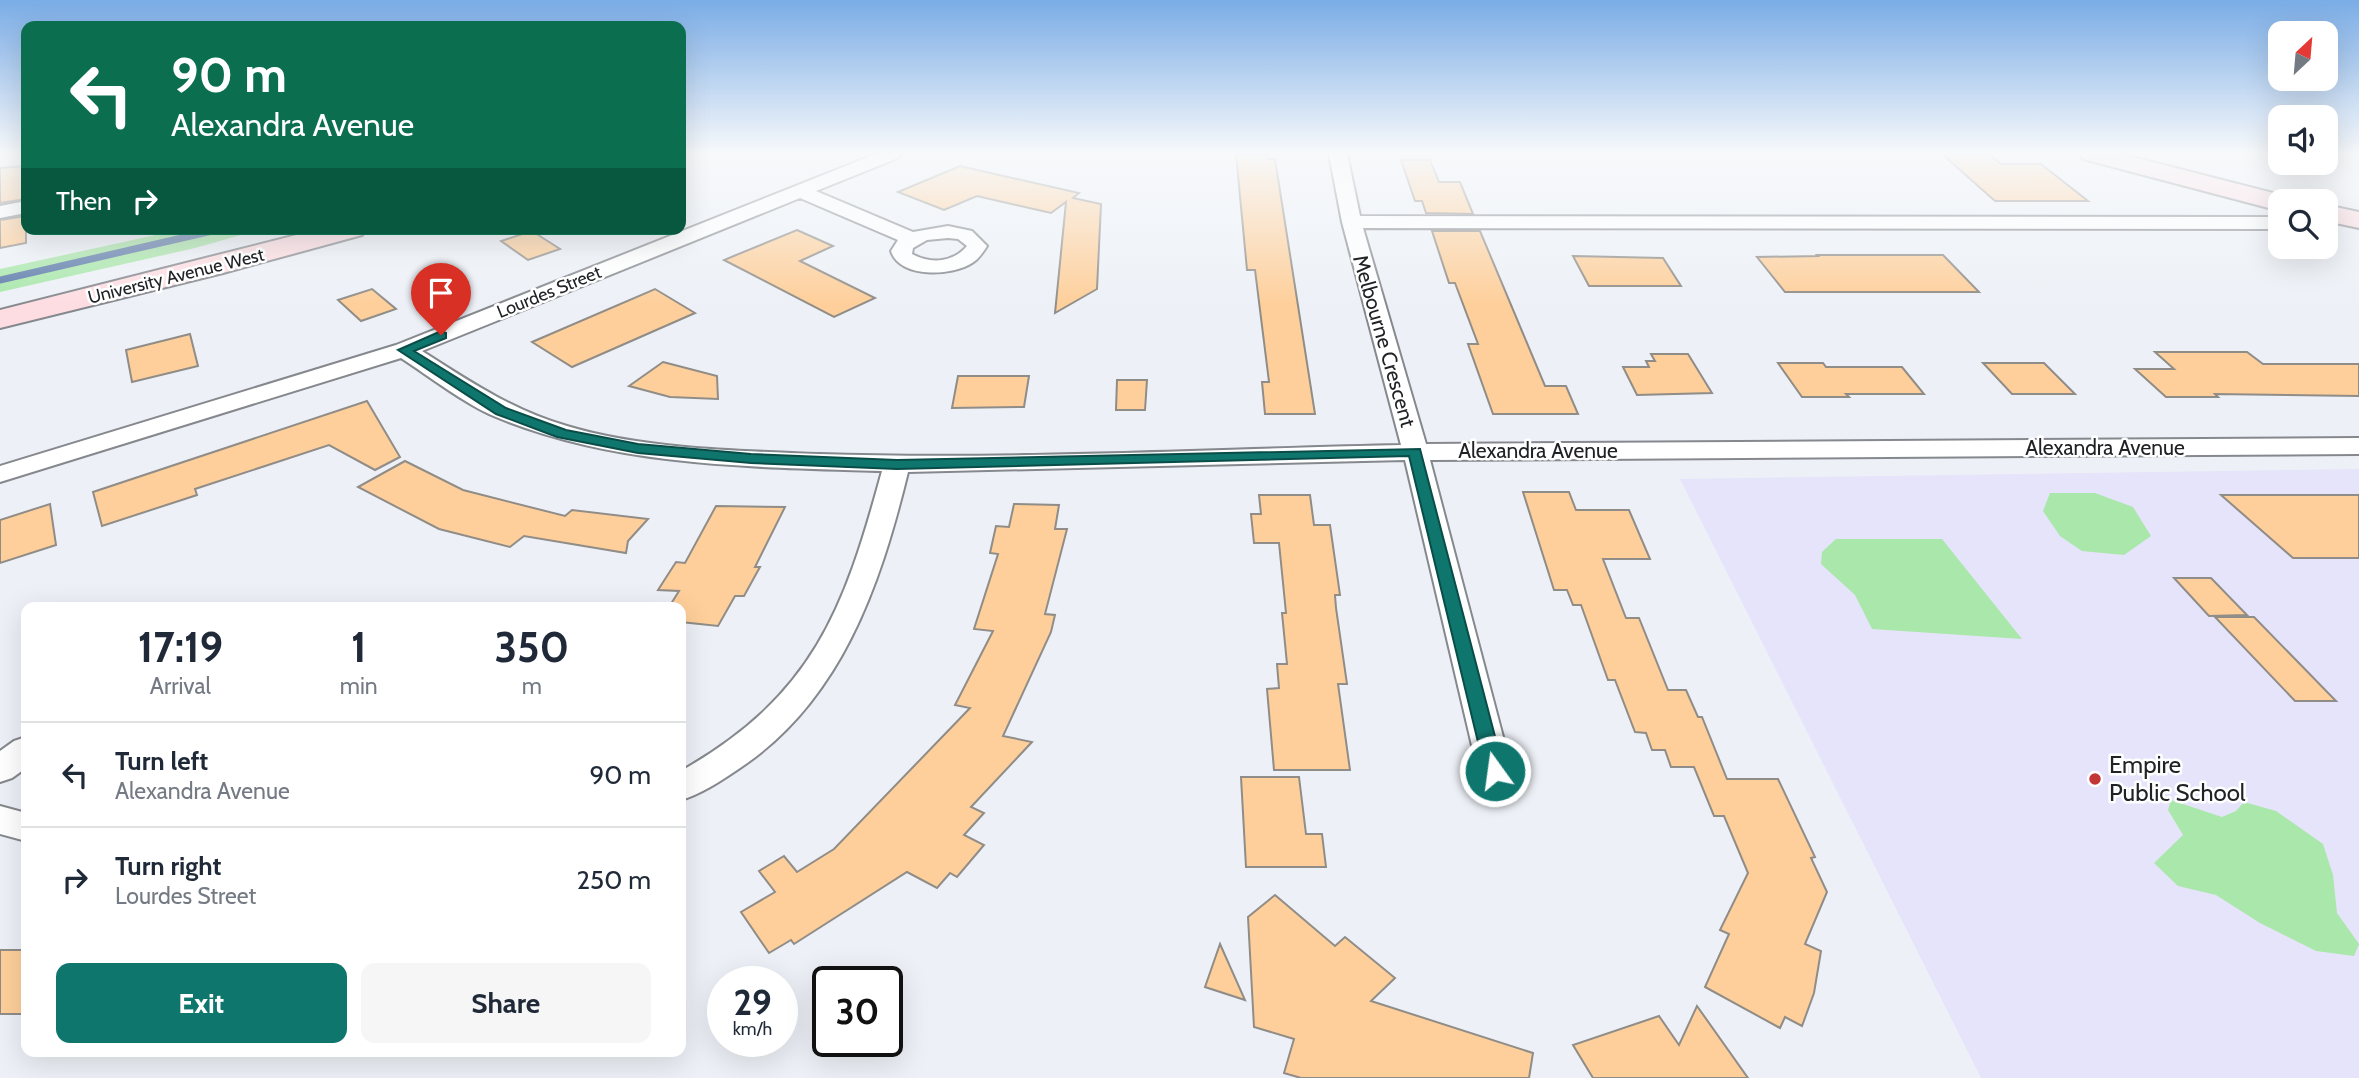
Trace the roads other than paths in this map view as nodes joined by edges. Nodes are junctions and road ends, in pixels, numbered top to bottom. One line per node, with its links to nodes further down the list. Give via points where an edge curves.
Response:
1 (767, 204): 13 (street, Lourdes Street)
2 (831, 204): 11 (street)
3 (1348, 204): 8 (street, Melbourne Crescent)
4 (21, 208): 5 (street)
5 (0, 212)
6 (2338, 216): 7 (main road)
7 (2359, 220)
8 (1352, 222): 9 (street); 15 (street, Melbourne Crescent)
9 (2268, 223)
10 (330, 235): 12 (main road, University Avenue West)
11 (913, 239)
12 (0, 319)
13 (404, 350): 16 (street, Alexandra Avenue, via 501,411 562,433 663,451); 17 (street, Lourdes Street)
14 (2359, 446): 15 (street, Alexandra Avenue)
15 (1415, 452): 16 (street, Alexandra Avenue); 20 (street, Melbourne Crescent)
16 (897, 464): 21 (street, via 859,594 814,677 777,721 729,760)
17 (0, 474)
18 (21, 754): 19 (street)
19 (0, 769)
20 (1495, 771)
21 (686, 784)
22 (0, 820): 23 (street)
23 (21, 826)

